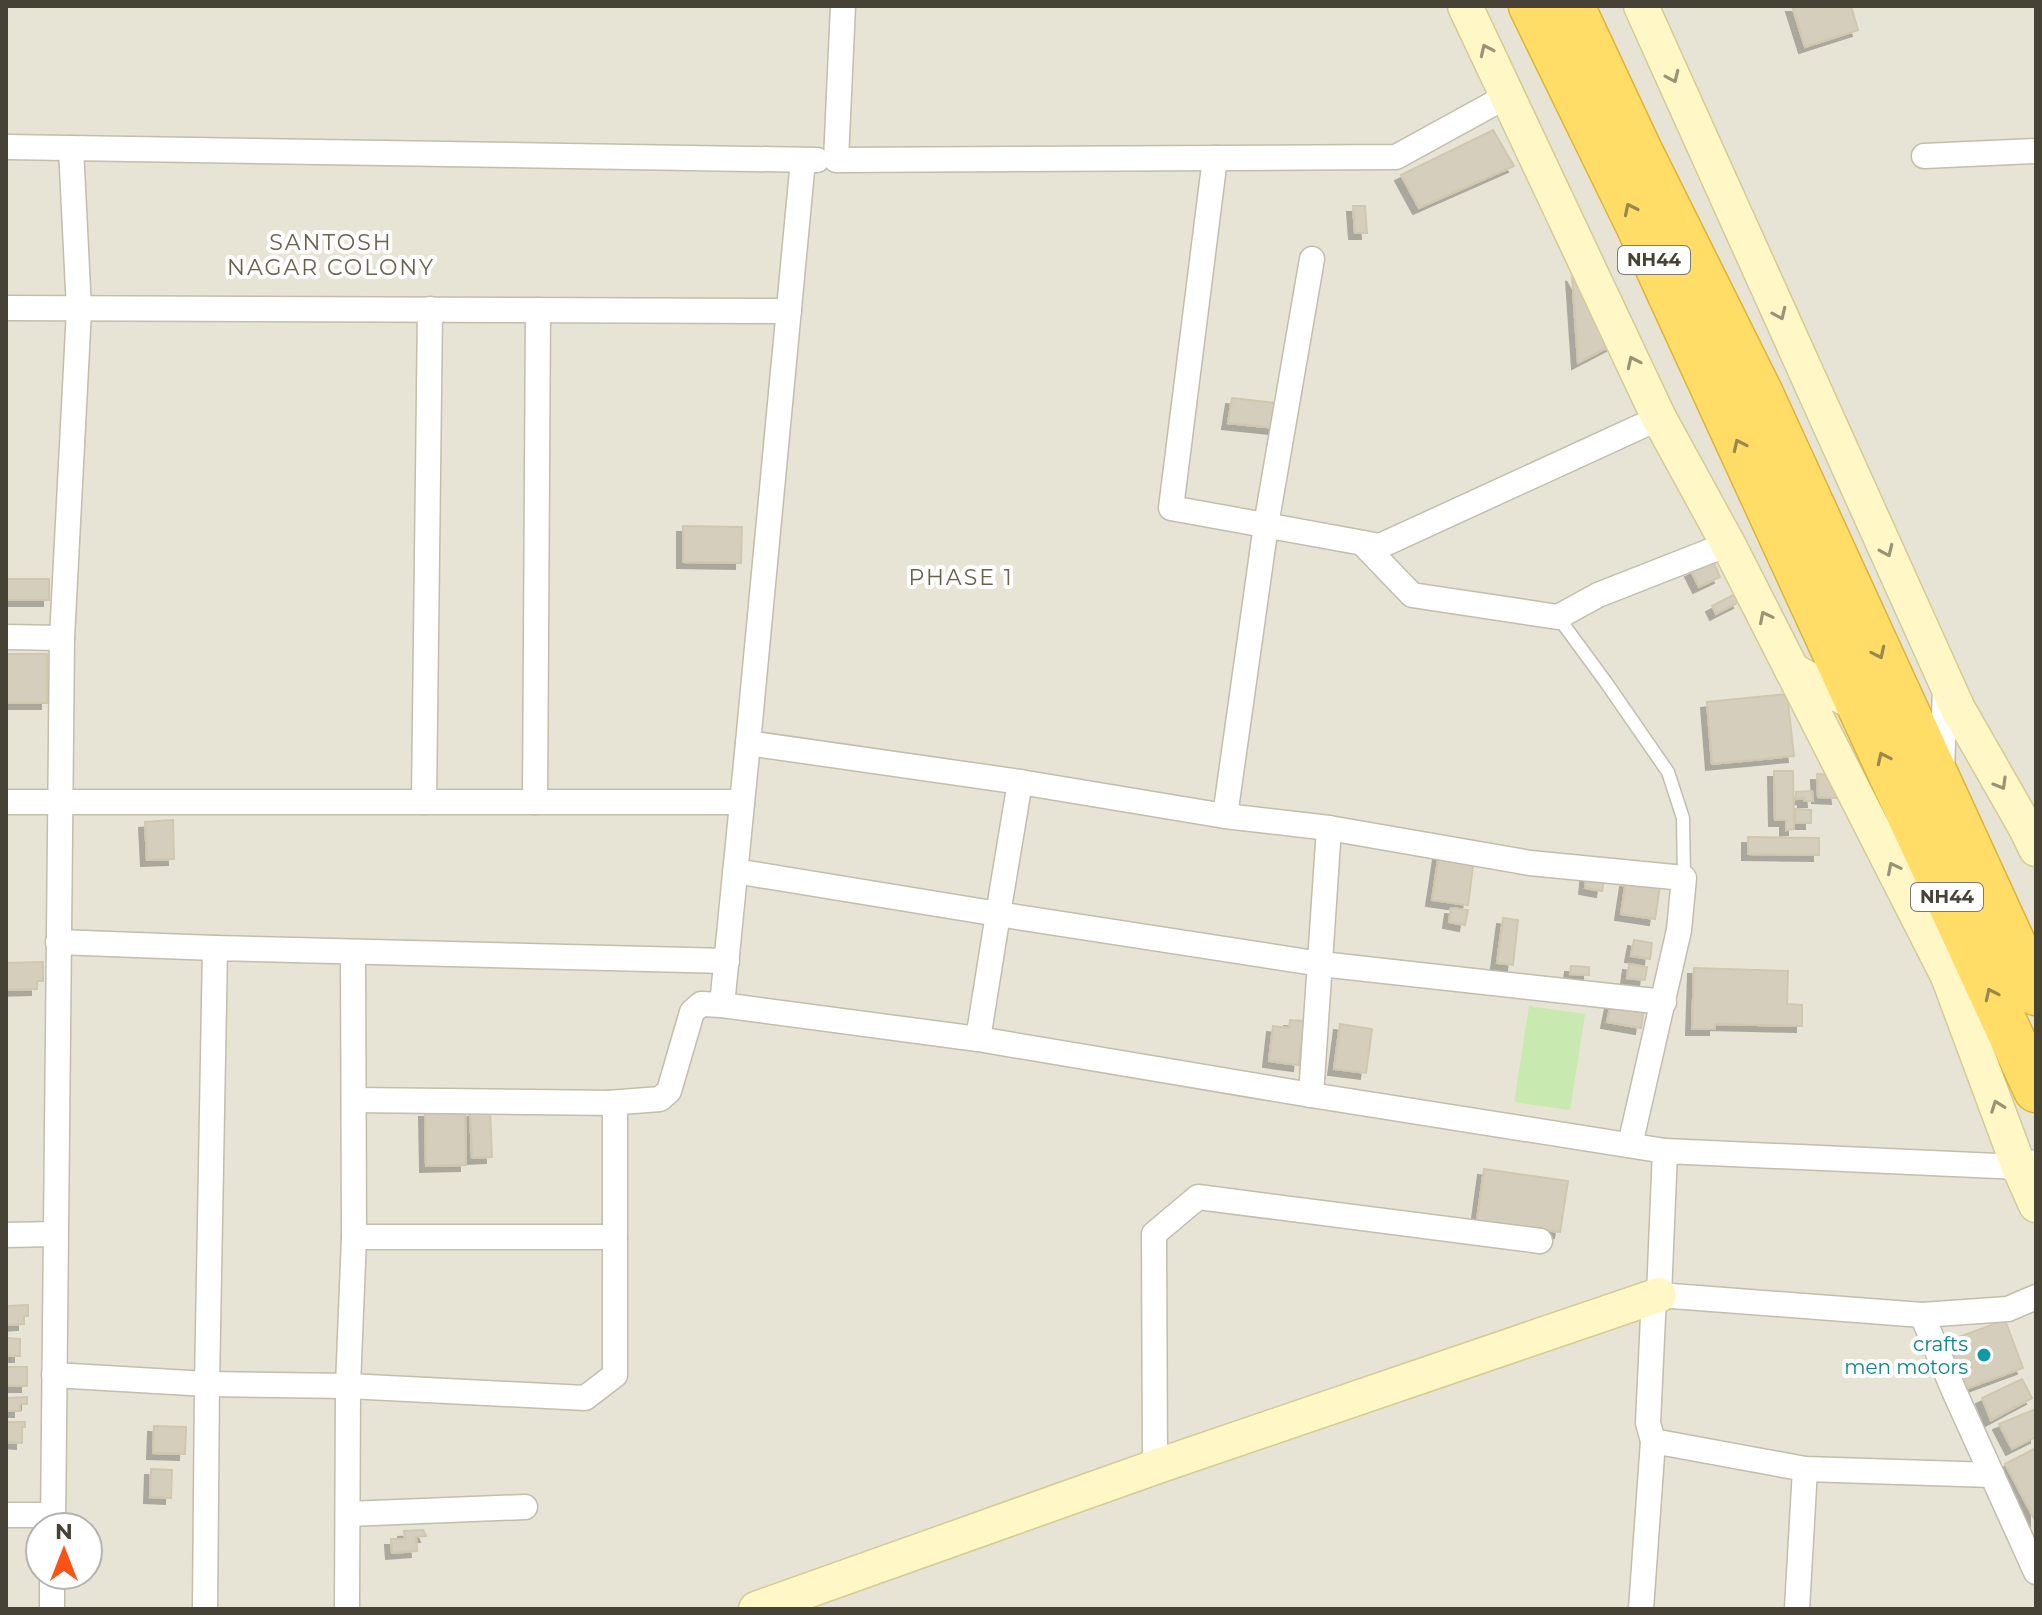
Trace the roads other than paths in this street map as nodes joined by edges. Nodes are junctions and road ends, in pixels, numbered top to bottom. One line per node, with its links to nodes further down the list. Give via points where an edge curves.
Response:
1 (843, 6): 13 (street)
2 (1465, 6): 6 (street, one-way to 2)
3 (1531, 6): 29 (highway, NH44, one-way to 3, via 1638,225)
4 (1572, 6): 32 (highway, NH44, one-way to 32, via 1760,392)
5 (1641, 6): 28 (street, one-way to 28)
6 (1507, 96): 11 (street, via 1396,157); 20 (street, one-way to 6)
7 (6, 147): 8 (street)
8 (71, 148): 12 (street); 17 (street)
9 (2036, 151): 10 (street)
10 (1924, 156)
11 (1215, 158): 13 (street); 21 (street, via 1171,508)
12 (803, 160): 13 (street); 19 (street)
13 (836, 160)
14 (1312, 259): 21 (street)
15 (6, 308): 17 (street)
16 (430, 309): 17 (street); 18 (street); 35 (street)
17 (79, 310): 26 (street)
18 (538, 310): 19 (street); 36 (street)
19 (789, 311): 30 (street)
20 (1659, 418): 22 (street, via 1380,546); 23 (street)
21 (1266, 525): 22 (street); 38 (street)
22 (1362, 543): 24 (street, via 1412,595)
23 (1728, 544): 24 (street, via 1598,595); 27 (street, one-way to 23)
24 (1558, 617): 42 (lane, via 1668,772 1683,818)
25 (6, 637): 26 (street)
26 (62, 638): 34 (street)
27 (1792, 670): 29 (street); 59 (street, one-way to 27, via 1948,976)
28 (1946, 682): 32 (street); 40 (street, one-way to 40)
29 (1858, 705): 53 (highway, NH44, one-way to 29)
30 (748, 743): 31 (street); 37 (street)
31 (1020, 782): 38 (street); 43 (street)
32 (1942, 789): 49 (highway, NH44)
33 (6, 802): 34 (street)
34 (59, 802): 35 (street); 44 (street)
35 (424, 802): 36 (street)
36 (535, 802): 37 (street)
37 (742, 802): 41 (street)
38 (1225, 816): 39 (street)
39 (1329, 828): 42 (street, via 1530,863); 48 (street)
40 (2033, 835)
41 (735, 871): 43 (street); 47 (street)
42 (1684, 878): 50 (street)
43 (998, 914): 48 (street); 52 (street)
44 (58, 942): 45 (street); 61 (street)
45 (215, 948): 46 (street); 70 (street)
46 (353, 952): 47 (street); 55 (street)
47 (727, 961): 51 (street)
48 (1321, 964): 50 (street); 54 (street)
49 (2036, 993)
50 (1664, 1002): 57 (street)
51 (722, 1005): 52 (street); 56 (street, via 701,1004 692,1012 669,1091 660,1099)
52 (978, 1039): 54 (street)
53 (2036, 1090)
54 (1311, 1095): 57 (street)
55 (354, 1100): 56 (street); 63 (street)
56 (608, 1103): 64 (street, via 615,1103)
57 (1630, 1145): 58 (street)
58 (1665, 1151): 59 (street); 66 (street)
59 (2027, 1164): 60 (street)
60 (2036, 1205)
61 (55, 1234): 62 (street); 69 (street)
62 (6, 1235)
63 (354, 1237): 64 (street); 71 (street)
64 (615, 1237): 71 (street, via 615,1375 585,1398)
65 (1540, 1241): 73 (street, via 1198,1197 1154,1234)
66 (1657, 1295): 68 (street); 72 (street, via 1648,1423); 73 (street)
67 (2036, 1297): 68 (street, via 2008,1309)
68 (1922, 1315): 75 (street)
69 (54, 1375): 70 (street); 77 (street)
70 (207, 1384): 71 (street); 80 (street)
71 (348, 1386): 78 (street)
72 (1653, 1441): 74 (street); 83 (street)
73 (1155, 1467): 82 (street)
74 (1805, 1469): 75 (street); 84 (street)
75 (1992, 1475): 79 (street)
76 (525, 1507): 78 (street)
77 (53, 1511)
78 (348, 1514): 81 (street)
79 (2036, 1572)
80 (205, 1609)
81 (347, 1609)
82 (756, 1609)
83 (1641, 1609)
84 (1797, 1609)

